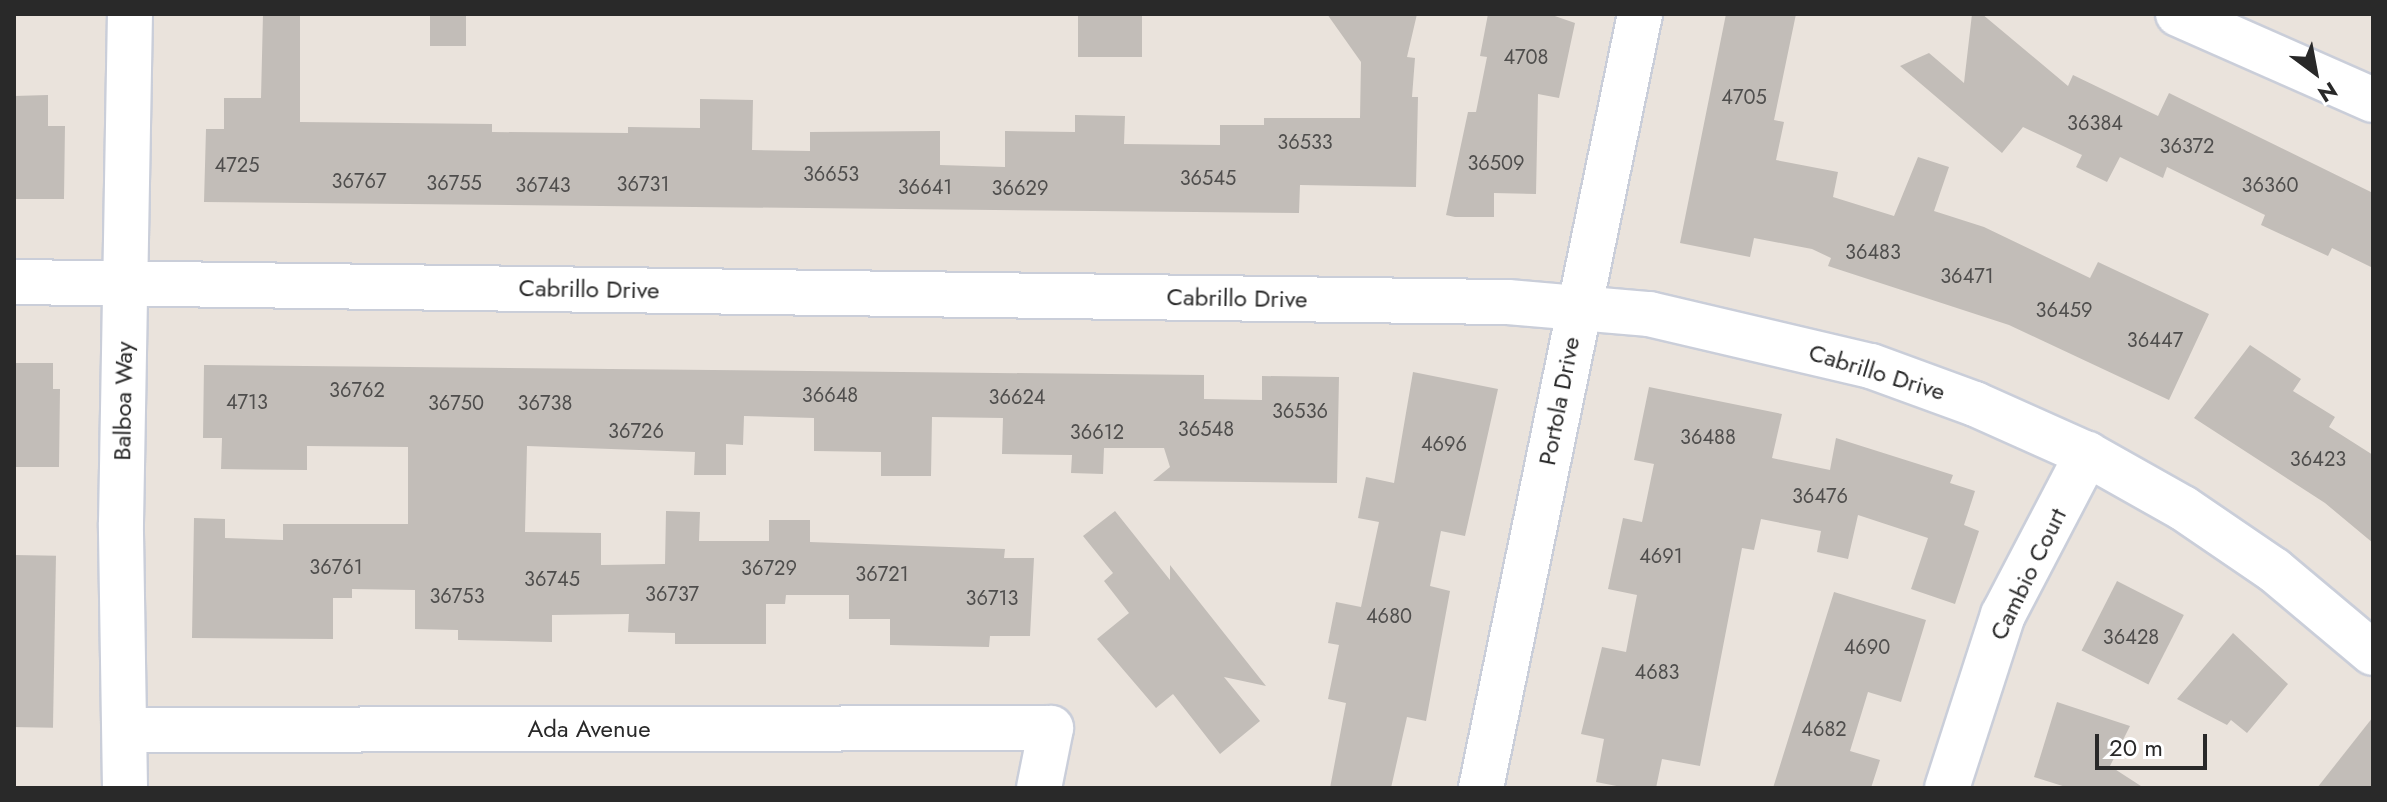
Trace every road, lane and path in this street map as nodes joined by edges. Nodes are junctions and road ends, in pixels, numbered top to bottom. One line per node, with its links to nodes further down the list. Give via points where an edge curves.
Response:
1 (130, 14): 6 (street, Balboa Way)
2 (1640, 14): 7 (street, Portola Drive)
3 (2178, 14): 4 (street)
4 (2373, 100)
5 (14, 282): 6 (street, Cabrillo Drive)
6 (125, 283): 7 (street, Cabrillo Drive); 10 (street, Balboa Way, via 121,523)
7 (1578, 305): 8 (street, Cabrillo Drive, via 1649,314 1871,366 1975,404); 13 (street, Portola Drive)
8 (2087, 454): 9 (street, Cabrillo Drive, via 2183,508 2274,570); 14 (street, Cambio Court, via 2003,615)
9 (2373, 653)
10 (127, 730): 11 (street, Balboa Way); 12 (street, Ada Avenue, via 1051,728)
11 (125, 788)
12 (1039, 788)
13 (1481, 788)
14 (1947, 788)

